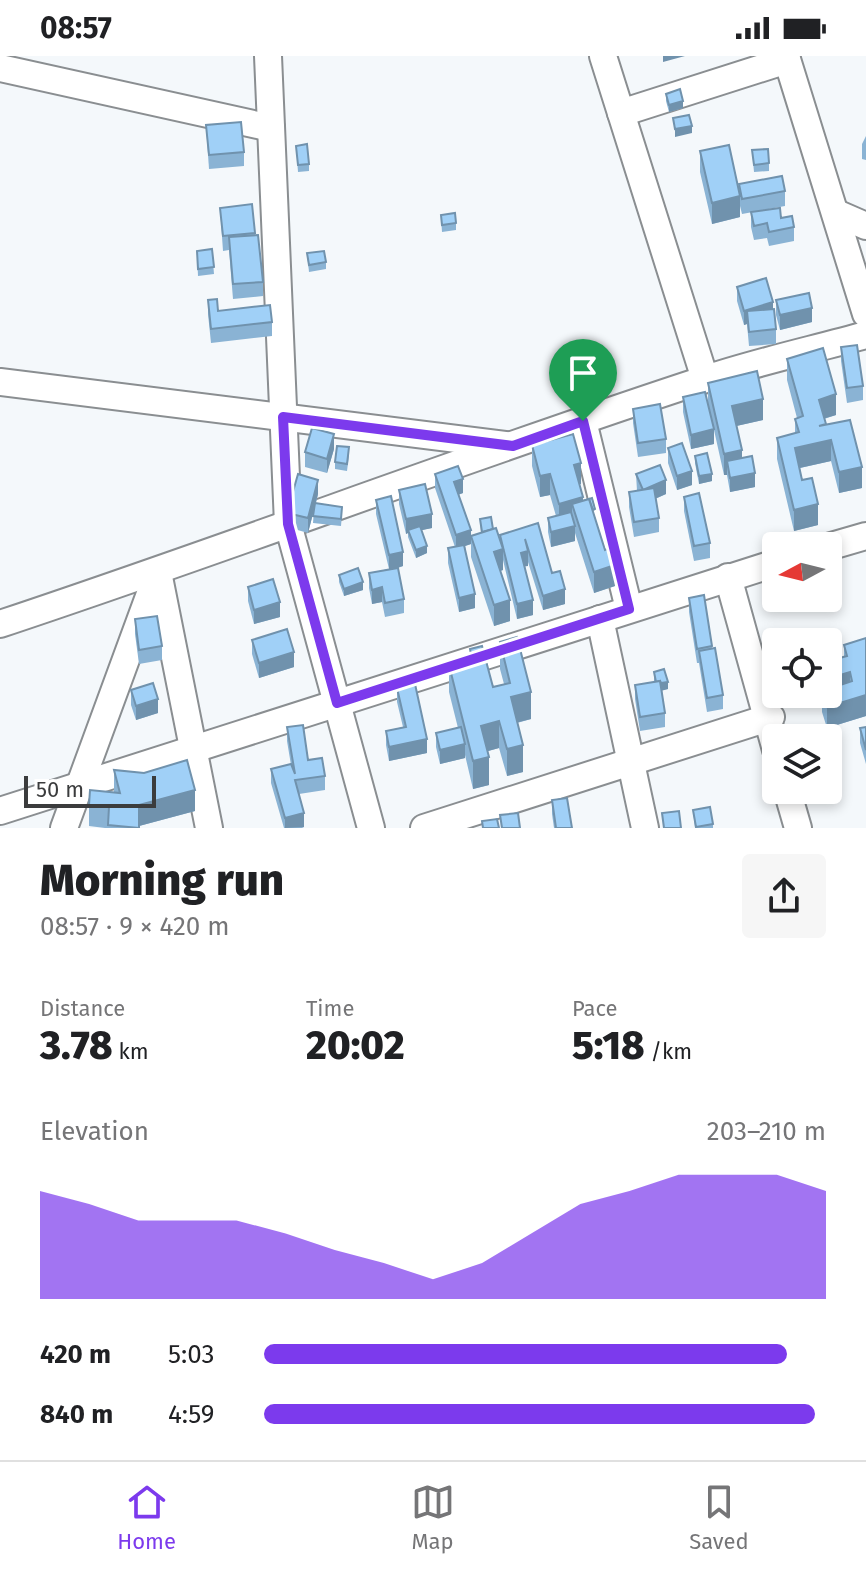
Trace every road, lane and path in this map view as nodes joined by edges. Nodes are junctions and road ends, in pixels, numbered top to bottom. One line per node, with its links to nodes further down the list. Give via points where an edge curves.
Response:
1 (268, 56): 6 (street)
2 (603, 56): 5 (street)
3 (786, 58): 5 (street); 7 (street)
4 (0, 68): 6 (street)
5 (621, 113): 11 (street)
6 (271, 128): 13 (street)
7 (836, 213): 8 (street); 9 (street)
8 (866, 226)
9 (866, 314)
10 (866, 335): 11 (street)
11 (705, 379): 14 (street)
12 (0, 382): 13 (street)
13 (283, 417): 15 (street); 16 (street)
14 (583, 421): 15 (street); 22 (street)
15 (513, 446): 16 (street)
16 (288, 524): 20 (street); 25 (street)
17 (866, 536): 18 (street)
18 (842, 543)
19 (762, 567): 21 (street)
20 (158, 572): 24 (street); 28 (street); 30 (street)
21 (728, 577): 22 (street); 26 (street)
22 (629, 609): 23 (street)
23 (600, 619): 25 (street); 29 (street)
24 (0, 624)
25 (337, 703): 28 (street); 35 (street)
26 (769, 718): 27 (street); 29 (street)
27 (770, 724)
28 (193, 749): 30 (street); 34 (street)
29 (630, 762): 36 (street); 37 (street)
30 (80, 786): 32 (street); 33 (street)
31 (791, 804): 38 (street)
32 (0, 811)
33 (64, 828)
34 (209, 828)
35 (371, 828)
36 (424, 828)
37 (645, 828)
38 (798, 828)

